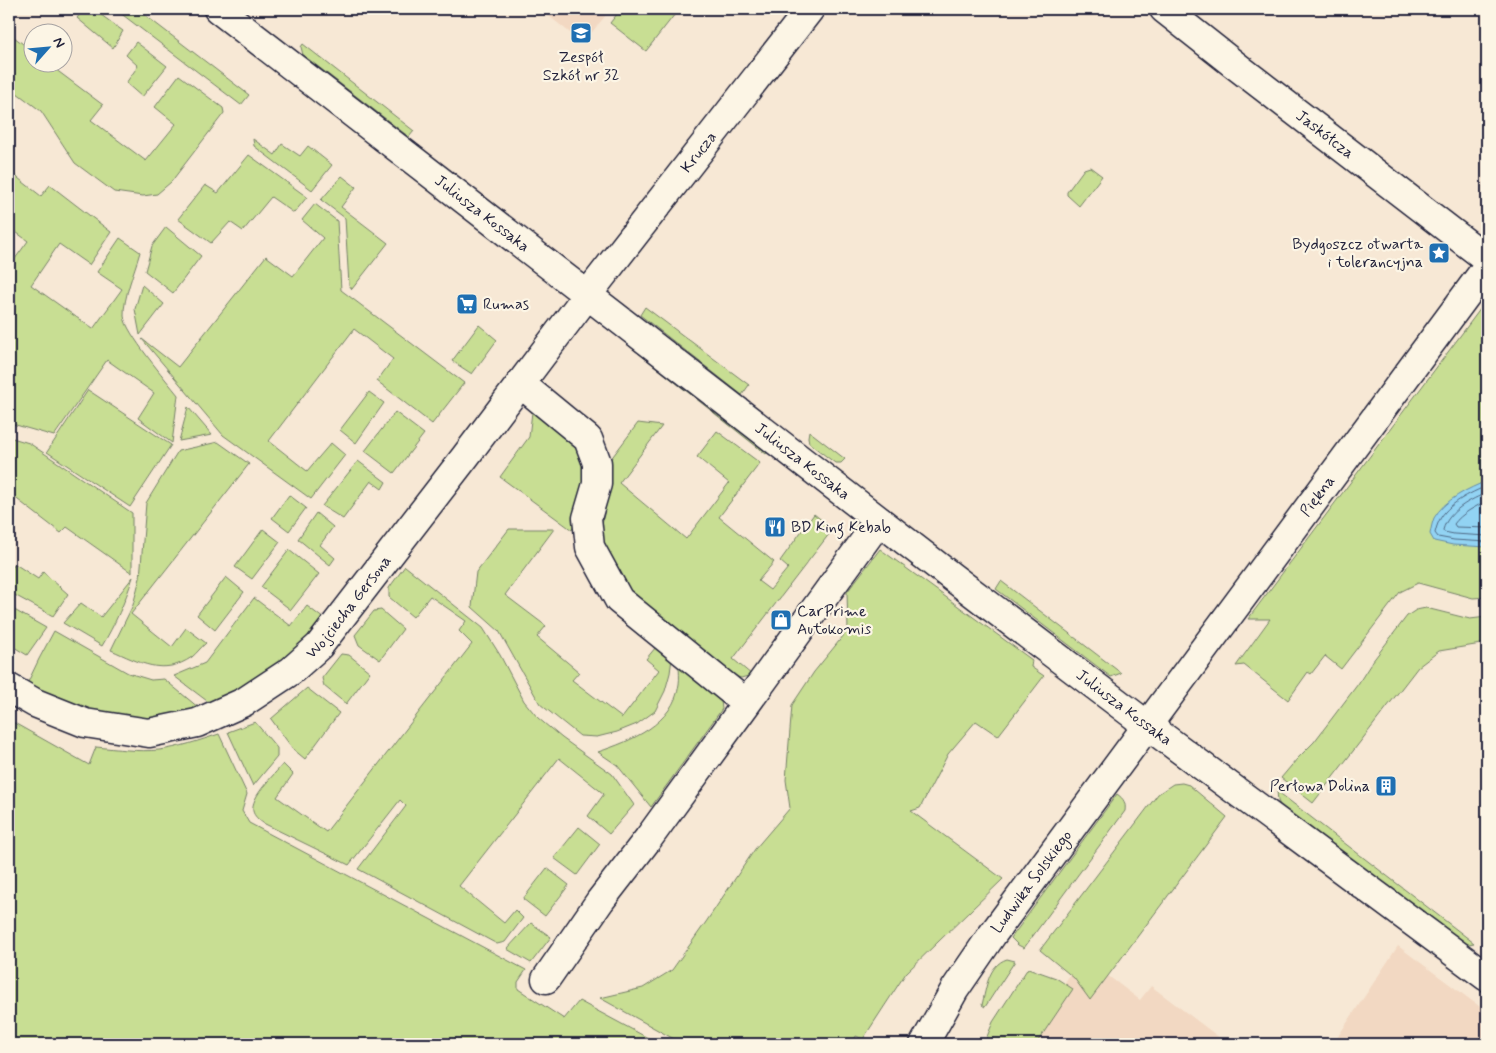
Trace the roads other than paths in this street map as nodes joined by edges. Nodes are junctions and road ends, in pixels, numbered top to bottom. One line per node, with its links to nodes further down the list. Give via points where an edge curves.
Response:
1 (218, 9): 6 (street, Juliusza Kossaka)
2 (810, 9): 6 (street, Krucza)
3 (1164, 9): 4 (street, Jaskółcza)
4 (1487, 259)
5 (1487, 268): 11 (street, Piękna)
6 (588, 294): 7 (street, Wojciecha Gersona); 8 (street, Juliusza Kossaka)
7 (521, 384): 9 (street, Wojciecha Gersona, via 319,646 244,702 196,723 149,733 85,723); 10 (street, via 588,439 597,463 597,484 587,518 590,547 619,600)
8 (880, 522): 10 (street); 11 (street, Juliusza Kossaka)
9 (9, 688)
10 (746, 703): 13 (street)
11 (1147, 725): 12 (street, Juliusza Kossaka); 14 (street, Ludwika Solskiego, via 992,935 955,989)
12 (1487, 977)
13 (546, 979)
14 (924, 1044)

